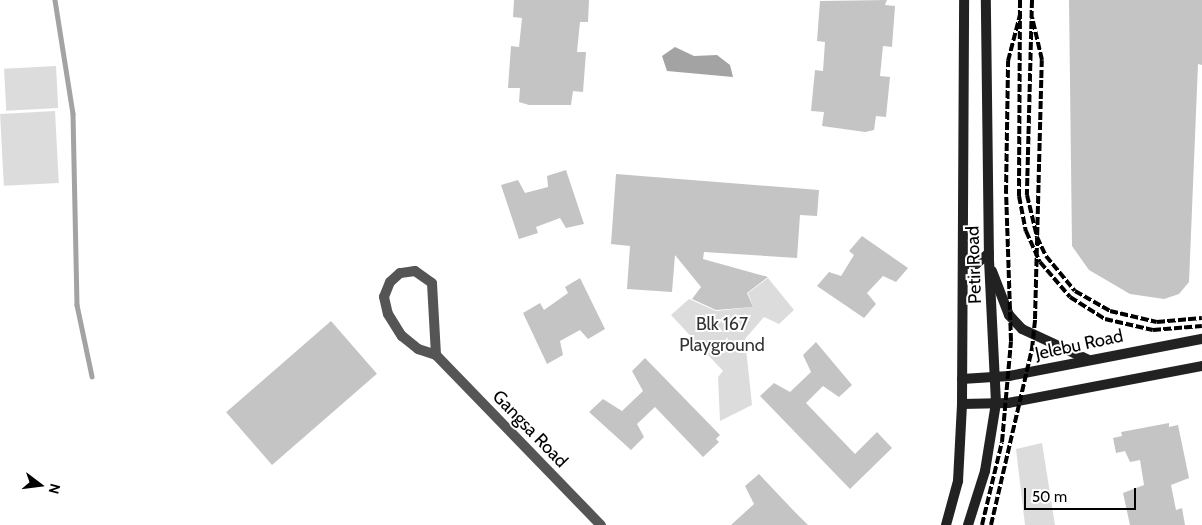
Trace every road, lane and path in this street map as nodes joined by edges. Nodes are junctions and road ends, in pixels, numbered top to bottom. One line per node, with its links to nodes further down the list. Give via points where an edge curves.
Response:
1 (964, 0): 4 (main road, Petir Road)
2 (986, 0): 3 (main road, Petir Road)
3 (989, 257): 4 (main road, via 976,264); 7 (main road, via 1009,315 1022,329); 9 (main road, Petir Road)
4 (963, 264): 10 (main road, Petir Road)
5 (1202, 339): 7 (main road, Jelebu Road)
6 (436, 356): 6 (street, Gangsa Road, via 418,349 388,314 384,297 390,282 400,273 415,271 432,283); 13 (street, Gangsa Road)
7 (1088, 359): 9 (main road, Jelebu Road)
8 (1202, 366): 11 (main road)
9 (996, 378): 10 (main road, Jelebu Road); 11 (main road, Petir Road)
10 (962, 379): 12 (main road, Petir Road)
11 (996, 403): 12 (main road); 15 (main road, Petir Road, via 985,471)
12 (962, 404): 14 (main road, Petir Road, via 958,481)
13 (601, 525)
14 (946, 525)
15 (968, 525)

